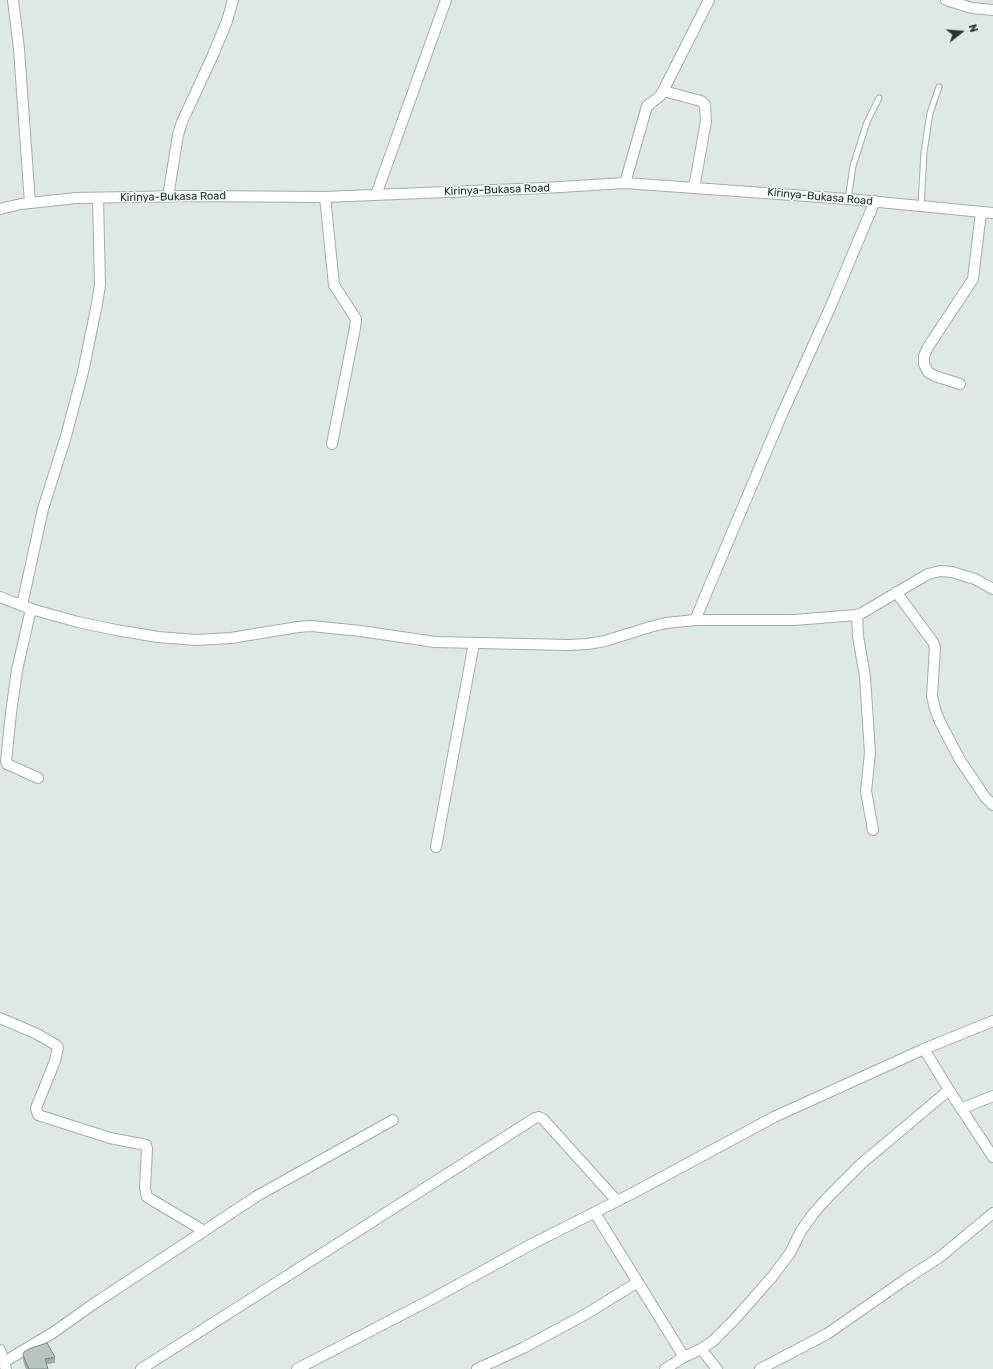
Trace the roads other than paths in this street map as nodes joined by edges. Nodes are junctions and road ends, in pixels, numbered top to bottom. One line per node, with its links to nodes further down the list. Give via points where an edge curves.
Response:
1 (13, 0): 18 (street)
2 (233, 0): 13 (street, via 216,48 182,122)
3 (446, 0): 12 (street)
4 (710, 0): 8 (street)
5 (946, 0): 6 (street, via 972,8)
6 (993, 10)
7 (939, 87): 19 (lane, via 930,113 924,152)
8 (663, 91): 10 (street, via 647,106); 11 (street, via 700,101 705,106 706,121)
9 (879, 98): 16 (lane, via 867,122 853,166)
10 (625, 183): 11 (street, Kirinya-Bukasa Road); 12 (street, Kirinya-Bukasa Road)
11 (694, 188): 16 (street, Kirinya-Bukasa Road)
12 (376, 195): 14 (street, Kirinya-Bukasa Road)
13 (168, 197): 14 (street, Kirinya-Bukasa Road); 15 (street, Kirinya-Bukasa Road)
14 (325, 197): 24 (street, via 334,285 356,319)
15 (98, 198): 18 (street, Kirinya-Bukasa Road); 28 (street, via 100,285 97,304 83,372 44,509)
16 (848, 199): 17 (street, Kirinya-Bukasa Road)
17 (875, 201): 19 (street, Kirinya-Bukasa Road); 31 (street)
18 (30, 203): 20 (street, Kirinya-Bukasa Road)
19 (921, 206): 21 (street, Kirinya-Bukasa Road)
20 (0, 209)
21 (981, 212): 22 (street, Kirinya-Bukasa Road); 23 (street, via 973,279 924,356 928,372)
22 (993, 213)
23 (960, 384)
24 (332, 444)
25 (993, 589): 26 (street, via 975,579 946,570 932,572)
26 (896, 592): 30 (street); 34 (street, via 935,647 932,696 940,722 960,760)
27 (0, 597): 28 (street)
28 (22, 605): 29 (street)
29 (32, 609): 32 (street, via 116,630 196,640 231,638 311,626 361,630 435,642); 33 (street, via 17,670 6,761 7,764)
30 (857, 615): 31 (street, via 794,620); 35 (street, via 858,636 866,677 870,752 866,791)
31 (695, 620): 32 (street, via 666,623 588,644)
32 (474, 643): 36 (street)
33 (38, 778)
34 (993, 805)
35 (873, 830)
36 (436, 847)
37 (0, 1018): 48 (street, via 37,1034 58,1047 36,1108 38,1115 110,1138 146,1145 147,1197)
38 (993, 1021): 39 (street)
39 (924, 1049): 40 (street); 45 (street, via 774,1117)
40 (949, 1090): 42 (street); 50 (street, via 861,1164 829,1196 801,1231 790,1253 772,1277 735,1319)
41 (993, 1096): 42 (street)
42 (961, 1109): 44 (street)
43 (393, 1120): 48 (street, via 257,1196)
44 (993, 1157)
45 (617, 1201): 46 (street); 54 (street, via 543,1119 535,1118)
46 (595, 1213): 49 (street); 55 (street)
47 (993, 1213): 59 (street, via 940,1257 827,1334)
48 (204, 1231): 53 (street)
49 (638, 1282): 52 (street); 56 (street, via 586,1314)
50 (701, 1349): 52 (street); 58 (street)
51 (0, 1350): 53 (street)
52 (684, 1357): 57 (street)
53 (5, 1366)
54 (142, 1369)
55 (297, 1369)
56 (477, 1369)
57 (665, 1369)
58 (717, 1369)
59 (760, 1369)

